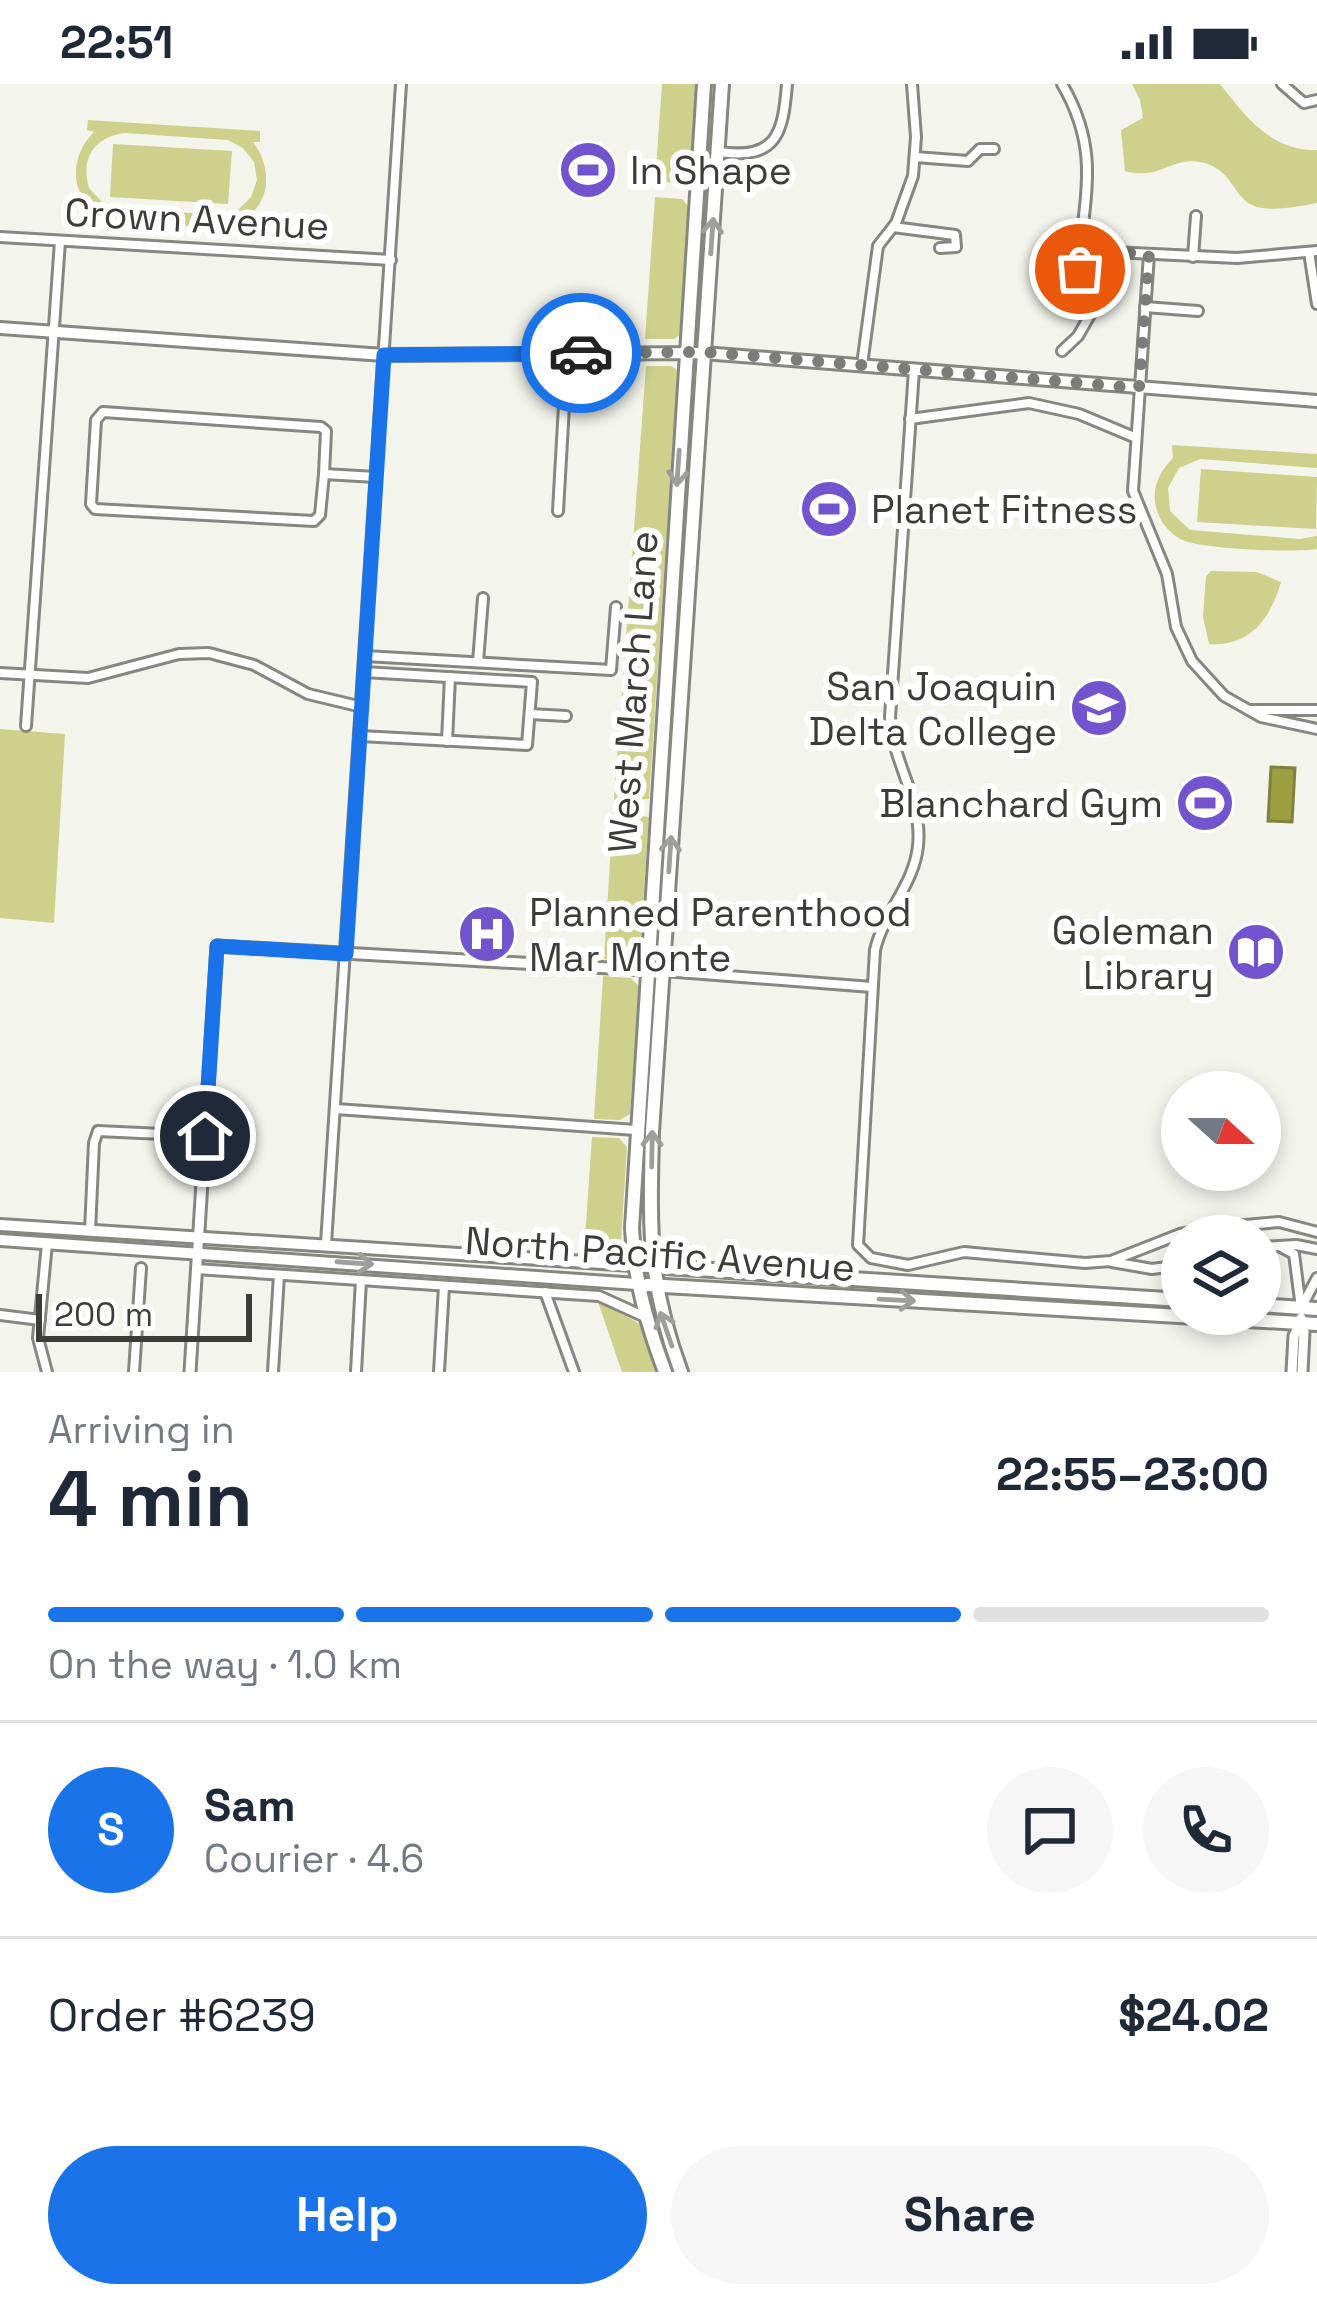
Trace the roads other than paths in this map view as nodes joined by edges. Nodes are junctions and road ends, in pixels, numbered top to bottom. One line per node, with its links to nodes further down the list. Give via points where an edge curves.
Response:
1 (401, 84): 21 (street)
2 (704, 84): 28 (main road, West March Lane)
3 (722, 84): 10 (main road, West March Lane)
4 (787, 84): 10 (street, via 784,121 772,142 749,154)
5 (912, 84): 11 (street)
6 (1062, 84): 16 (street, via 1087,144)
7 (1282, 84): 8 (street, via 1297,100)
8 (1317, 100)
9 (994, 148): 11 (street, via 968,161)
10 (718, 152): 29 (main road, West March Lane, one-way to 10)
11 (915, 158): 13 (street)
12 (1196, 216): 20 (street)
13 (893, 227): 17 (street, via 956,236 956,247); 32 (street, via 878,246)
14 (0, 237): 15 (street, Crown Avenue)
15 (60, 241): 21 (street, Crown Avenue); 26 (street)
16 (1084, 246): 19 (street); 27 (street, via 1076,259 1090,315)
17 (940, 248)
18 (1313, 251): 20 (street); 22 (street)
19 (1149, 254): 20 (street); 23 (street)
20 (1193, 257)
21 (391, 260): 31 (street)
22 (1317, 304)
23 (1144, 307): 24 (street); 34 (street)
24 (1198, 311)
25 (0, 328): 26 (main road)
26 (53, 331): 31 (main road); 47 (street)
27 (1062, 351)
28 (686, 352): 29 (main road); 30 (main road); 59 (main road, West March Lane, one-way to 59)
29 (704, 352): 32 (main road); 60 (main road, West March Lane, one-way to 29)
30 (567, 353): 31 (main road); 40 (street)
31 (384, 355): 39 (street)
32 (862, 365): 33 (main road)
33 (914, 370): 34 (main road); 36 (street)
34 (1139, 388): 35 (main road); 37 (street)
35 (1317, 401)
36 (910, 419): 37 (street, via 1029,403); 61 (street, via 890,717 918,845 878,936)
37 (1134, 437): 50 (street, via 1135,498 1161,554 1182,642 1208,681)
38 (323, 474): 38 (street, via 321,427 103,412 91,504 314,521); 39 (street)
39 (376, 477): 43 (street)
40 (558, 512)
41 (483, 598): 44 (street)
42 (616, 607): 44 (street, via 611,670)
43 (365, 656): 44 (street); 45 (street)
44 (478, 662)
45 (364, 671): 48 (street); 49 (street)
46 (0, 673): 47 (street)
47 (29, 676): 49 (street, via 110,675 209,653); 54 (street)
48 (450, 677): 52 (street, via 532,682); 57 (street)
49 (362, 707): 56 (street)
50 (1247, 710): 51 (street); 55 (street)
51 (1317, 710)
52 (530, 714): 53 (street); 57 (street, via 527,745)
53 (566, 716)
54 (26, 727)
55 (1317, 729)
56 (360, 736): 57 (street); 58 (street)
57 (447, 741)
58 (346, 954): 59 (street); 62 (street); 64 (street, via 217,946)
59 (646, 970): 60 (street); 63 (main road, West March Lane)
60 (662, 971): 61 (street); 78 (main road, West March Lane, one-way to 60)
61 (872, 987): 76 (street, via 861,1250 908,1265 964,1252)
62 (336, 1109): 63 (street); 71 (street)
63 (636, 1130): 77 (main road, West March Lane)
64 (205, 1136): 66 (street, via 108,1128 95,1136); 68 (street)
65 (0, 1225): 66 (main road)
66 (90, 1231): 68 (main road); 70 (main road, via 56,1233)
67 (1315, 1234): 76 (street, via 1268,1221 1212,1228)
68 (197, 1237): 71 (main road); 74 (street)
69 (0, 1240): 70 (main road, North Pacific Avenue)
70 (47, 1243): 74 (main road, North Pacific Avenue); 98 (street)
71 (326, 1244): 75 (main road); 77 (main road)
72 (1281, 1247): 73 (street); 79 (street)
73 (1316, 1248): 79 (street)
74 (197, 1251): 75 (main road, North Pacific Avenue); 82 (street)
75 (290, 1258): 86 (main road, North Pacific Avenue, one-way to 86)
76 (1111, 1262): 81 (street)
77 (634, 1265): 78 (main road); 86 (main road, West March Lane)
78 (652, 1266): 88 (main road, West March Lane); 90 (main road)
79 (1298, 1267): 96 (street)
80 (141, 1268): 101 (street)
81 (1161, 1268)
82 (196, 1269): 83 (street); 102 (street)
83 (279, 1275): 85 (street); 103 (street)
84 (1317, 1278): 96 (street)
85 (361, 1280): 87 (street); 104 (street)
86 (638, 1284): 88 (main road, North Pacific Avenue); 97 (main road, West March Lane)
87 (444, 1286): 89 (street); 105 (street)
88 (655, 1286): 92 (main road, North Pacific Avenue, one-way to 92); 108 (main road, West March Lane, one-way to 88)
89 (545, 1292): 97 (street, via 599,1296); 106 (street)
90 (1084, 1294): 91 (main road); 92 (main road, via 1024,1296)
91 (1161, 1299)
92 (1010, 1306): 96 (main road, North Pacific Avenue)
93 (1317, 1309): 96 (main road)
94 (1281, 1310): 96 (main road)
95 (0, 1315): 98 (street)
96 (1301, 1315): 99 (main road, North Pacific Avenue); 109 (street); 110 (street)
97 (644, 1318): 107 (main road, West March Lane)
98 (40, 1320): 100 (street)
99 (1317, 1324)
100 (47, 1372)
101 (134, 1372)
102 (190, 1372)
103 (273, 1372)
104 (356, 1372)
105 (439, 1372)
106 (574, 1372)
107 (665, 1372)
108 (681, 1372)
109 (1292, 1372)
110 (1302, 1372)

